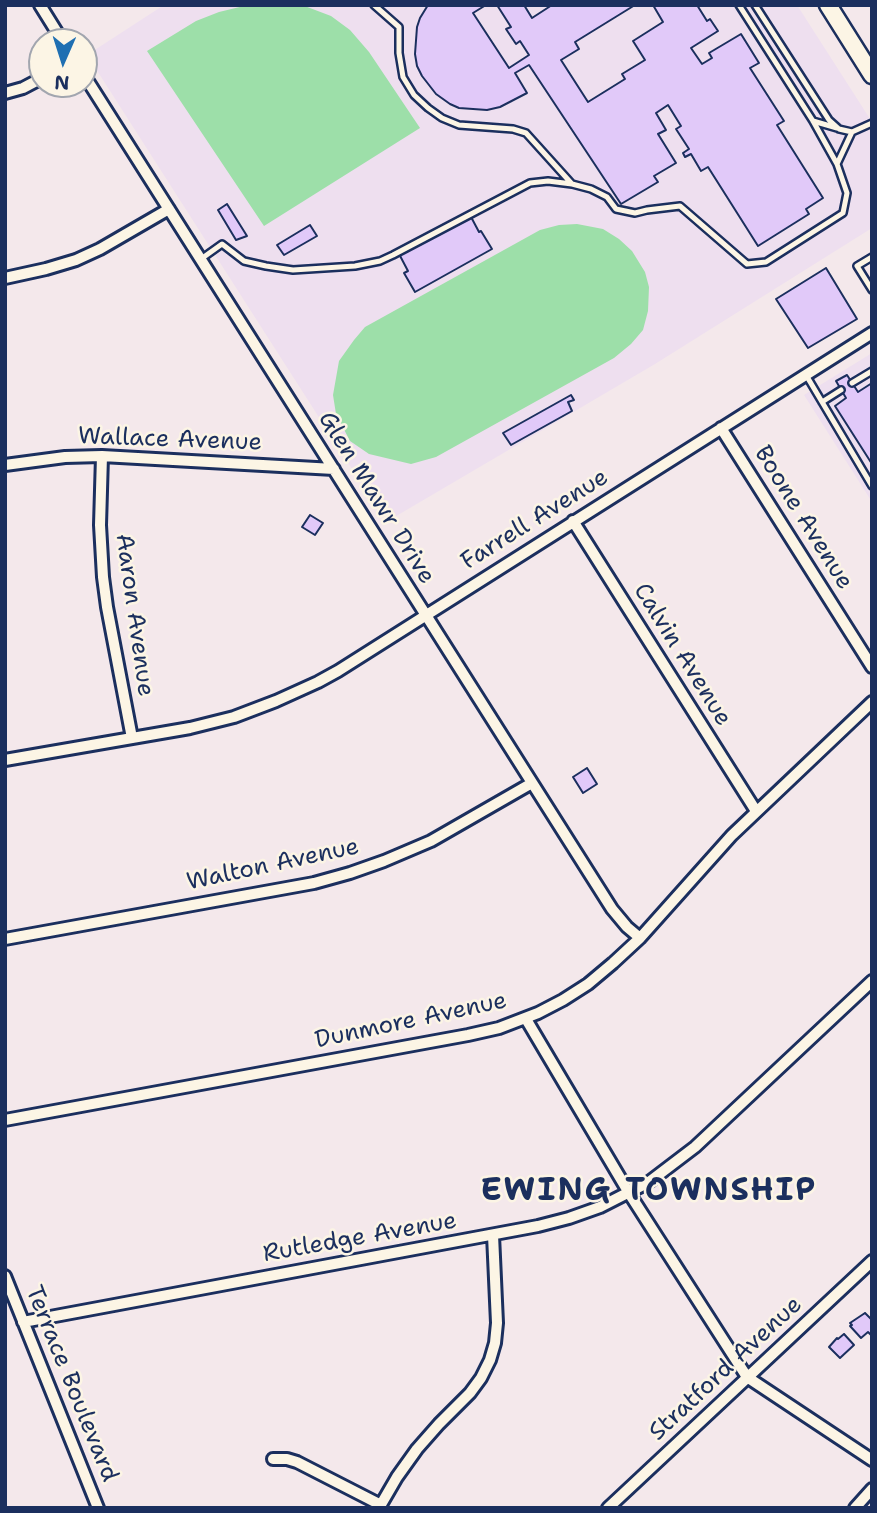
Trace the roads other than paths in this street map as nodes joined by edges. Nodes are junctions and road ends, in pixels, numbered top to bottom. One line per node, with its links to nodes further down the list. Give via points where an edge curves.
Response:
1 (40, 5): 6 (street)
2 (374, 5): 16 (lane, via 400,27 403,77 428,108 459,125 526,133)
3 (739, 5): 11 (lane)
4 (755, 5): 13 (lane)
5 (832, 7): 7 (main road)
6 (54, 28)
7 (872, 75)
8 (28, 85): 9 (street)
9 (5, 93)
10 (98, 97): 17 (street, Glen Mawr Drive)
11 (813, 121): 13 (lane); 15 (lane)
12 (872, 123): 14 (lane)
13 (839, 129): 14 (lane)
14 (852, 132): 15 (lane)
15 (837, 164): 16 (lane, via 847,193 843,213 766,262 747,264 680,206 635,213 616,209 607,197)
16 (572, 184): 19 (lane, via 530,184 380,261 293,270 244,261 222,244)
17 (169, 209): 19 (street, Glen Mawr Drive); 20 (street, via 76,260)
18 (872, 257): 21 (lane, via 857,265)
19 (201, 259): 31 (street, Glen Mawr Drive)
20 (5, 278)
21 (872, 290)
22 (872, 333): 24 (street, Farrell Avenue)
23 (872, 371): 25 (lane)
24 (806, 375): 27 (lane); 28 (street, Farrell Avenue)
25 (852, 383)
26 (841, 390): 27 (lane)
27 (822, 402): 32 (lane)
28 (722, 428): 33 (street, Farrell Avenue); 35 (street, Boone Avenue)
29 (102, 456): 30 (street, Wallace Avenue); 31 (street, Wallace Avenue); 37 (street, Aaron Avenue, via 103,577)
30 (5, 465)
31 (334, 469): 34 (street, Glen Mawr Drive)
32 (872, 486)
33 (573, 521): 34 (street, Farrell Avenue); 40 (street, Calvin Avenue)
34 (426, 615): 37 (street, Farrell Avenue, via 338,671 276,701 234,717); 39 (street, Glen Mawr Drive)
35 (872, 667)
36 (872, 702): 40 (street, Dunmore Avenue)
37 (132, 738): 38 (street, Farrell Avenue)
38 (5, 760)
39 (532, 783): 41 (street, Glen Mawr Drive, via 612,909); 42 (street, Walton Avenue, via 430,841 350,873)
40 (756, 811): 41 (street, Dunmore Avenue)
41 (639, 938): 44 (street, Dunmore Avenue, via 588,984)
42 (5, 939)
43 (872, 981): 46 (street, Rutledge Avenue, via 695,1147)
44 (526, 1019): 45 (street, Dunmore Avenue, via 468,1035); 46 (street)
45 (5, 1120)
46 (629, 1193): 47 (street, Rutledge Avenue, via 569,1219); 51 (street)
47 (492, 1235): 50 (street, Rutledge Avenue); 55 (street, via 497,1323 489,1360 470,1393 417,1450)
48 (872, 1261): 51 (street, Stratford Avenue)
49 (5, 1276): 50 (street, Terrace Boulevard)
50 (23, 1322): 56 (street, Terrace Boulevard)
51 (747, 1377): 53 (street); 57 (street, Stratford Avenue)
52 (273, 1459): 55 (street, via 297,1462)
53 (872, 1460)
54 (872, 1489): 58 (street)
55 (380, 1506)
56 (98, 1508)
57 (608, 1508)
58 (855, 1508)

